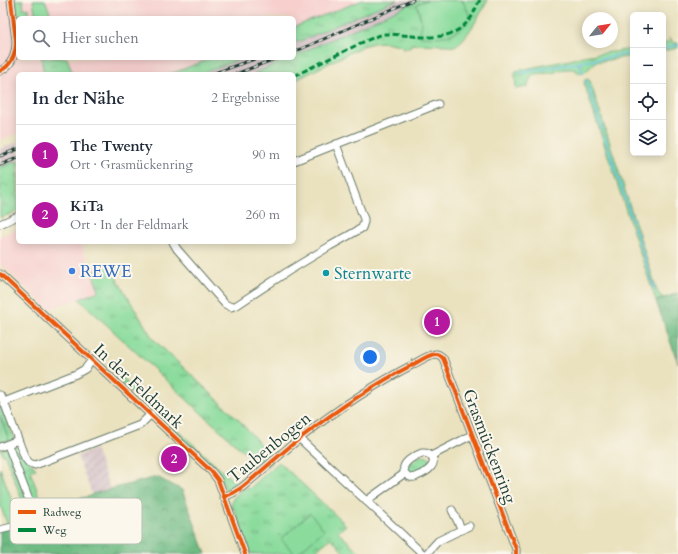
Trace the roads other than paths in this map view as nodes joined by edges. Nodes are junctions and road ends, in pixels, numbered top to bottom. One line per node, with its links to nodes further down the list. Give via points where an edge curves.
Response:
1 (11, 0): 2 (street, via 16,48 9,65)
2 (0, 72)
3 (438, 104): 4 (street)
4 (336, 144): 5 (street); 8 (street, via 364,219 362,228 287,272 237,306 225,304)
5 (296, 160)
6 (16, 217): 7 (street)
7 (0, 224)
8 (174, 244)
9 (0, 274): 11 (street, In der Feldmark)
10 (433, 355): 14 (street, Grasmückenring, via 438,354 443,358); 15 (street, Taubenbogen, via 368,390)
11 (92, 360): 12 (street, In der Feldmark, via 85,369 76,374); 13 (street, In der Feldmark)
12 (2, 398): 16 (street)
13 (151, 414): 16 (street, via 140,425 35,465 27,461); 21 (street, In der Feldmark, via 211,471 218,480)
14 (472, 435): 19 (street); 29 (street, Grasmückenring)
15 (300, 439): 21 (street, Taubenbogen, via 241,488); 23 (street)
16 (18, 440): 17 (street)
17 (8, 444): 18 (street); 22 (street)
18 (0, 447)
19 (431, 456): 20 (street, via 422,453 407,462 404,466); 20 (street, via 433,463 428,470 414,478)
20 (405, 473): 23 (street)
21 (224, 497): 27 (street, In der Feldmark)
22 (28, 498)
23 (366, 501): 28 (street)
24 (452, 510): 28 (street, via 466,528 438,541)
25 (10, 528): 26 (street)
26 (0, 530)
27 (245, 554)
28 (425, 554)
29 (516, 554)

